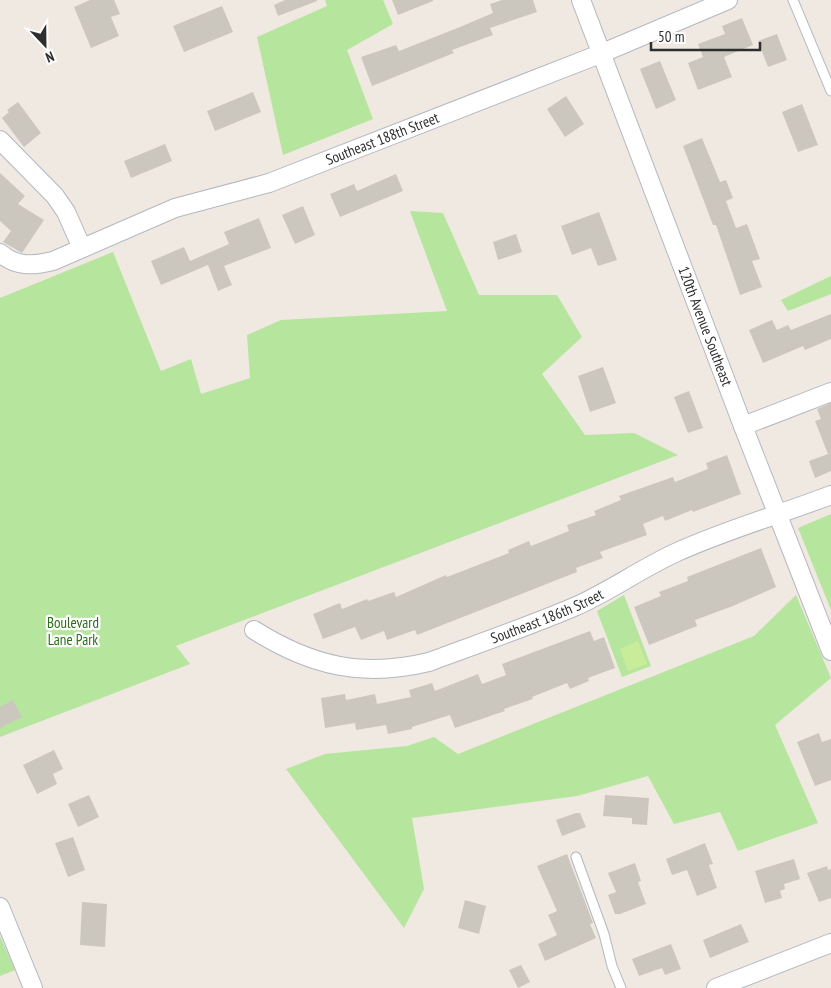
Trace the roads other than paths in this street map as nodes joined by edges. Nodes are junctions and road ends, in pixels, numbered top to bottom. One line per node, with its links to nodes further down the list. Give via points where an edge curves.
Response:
1 (581, 0): 4 (street, 120th Avenue Southeast)
2 (728, 0): 4 (street, Southeast 188th Street)
3 (793, 0): 5 (lane)
4 (600, 54): 7 (street, Southeast 188th Street, via 269,184 175,208); 10 (street, 120th Avenue Southeast)
5 (831, 91)
6 (0, 140): 7 (street, via 55,196)
7 (82, 248): 8 (street, Southeast 188th Street, via 53,261 33,265 8,260)
8 (0, 253)
9 (831, 392): 10 (street)
10 (743, 426): 12 (street, 120th Avenue Southeast)
11 (831, 495): 12 (street, Southeast 186th Street)
12 (778, 515): 13 (street, Southeast 186th Street, via 674,554 574,607 429,662 405,668 350,668 316,660 277,644); 14 (street, 120th Avenue Southeast)
13 (254, 630)
14 (831, 651)
15 (576, 857): 19 (lane)
16 (0, 907): 18 (street)
17 (831, 944): 20 (street)
18 (33, 988)
19 (621, 988)
20 (716, 988)

